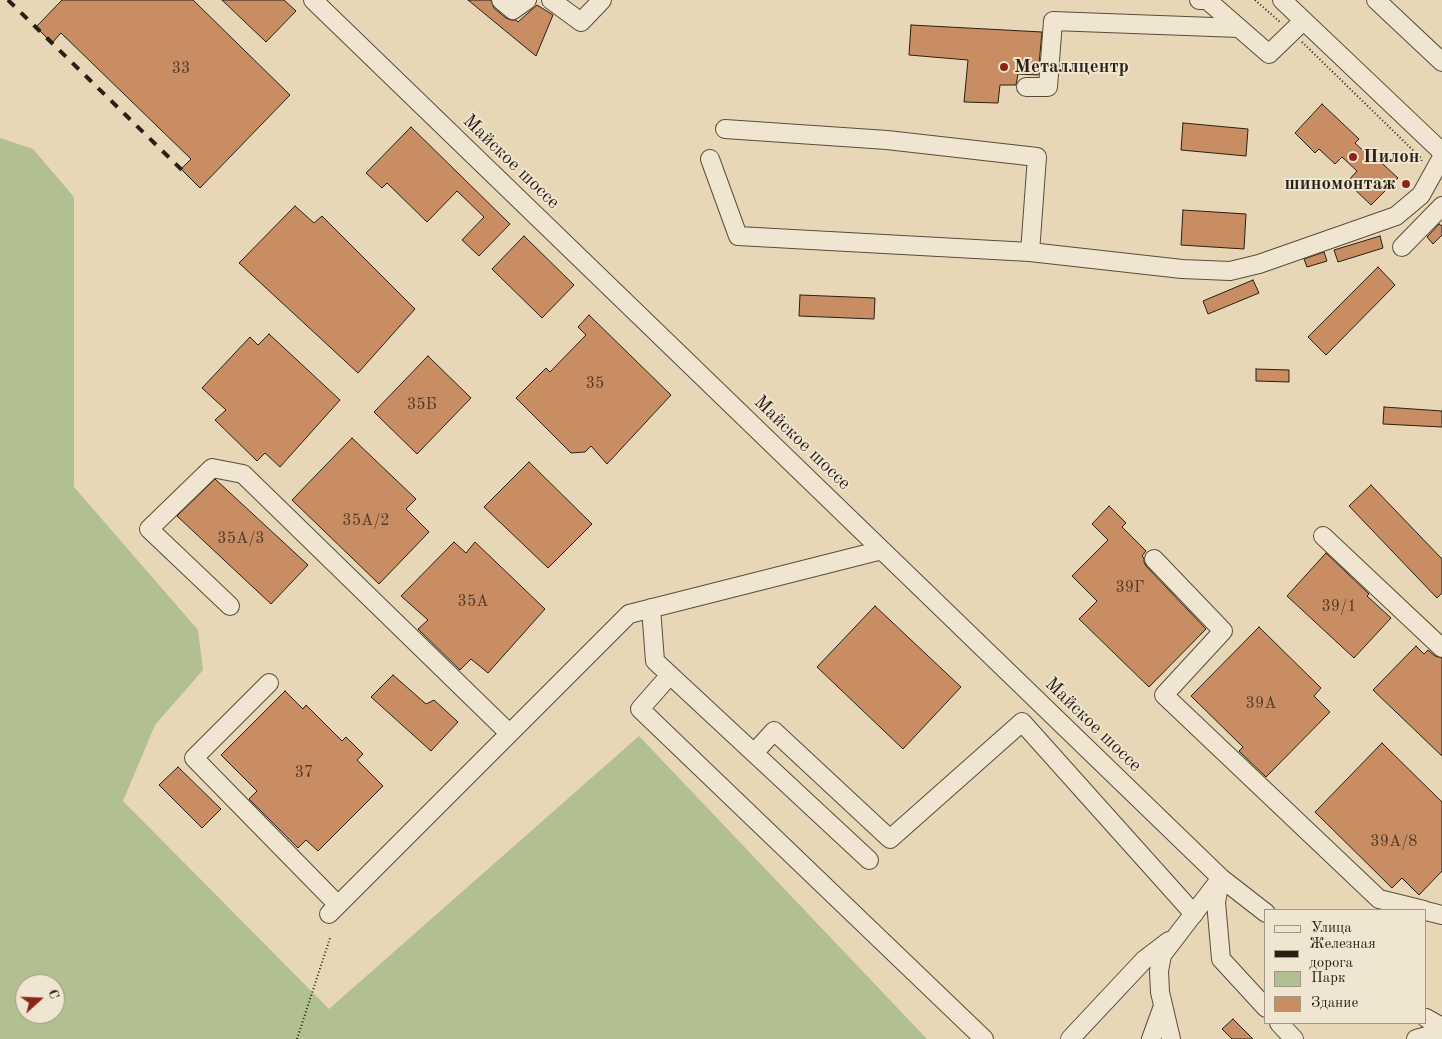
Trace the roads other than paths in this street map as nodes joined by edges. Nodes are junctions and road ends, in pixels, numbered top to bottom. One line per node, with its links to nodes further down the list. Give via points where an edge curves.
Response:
1 (313, 0): 21 (street, Майское шоссе)
2 (501, 0): 3 (street, via 513,10)
3 (527, 0)
4 (551, 0): 5 (street, via 581,22)
5 (602, 0)
6 (1199, 0): 10 (street, via 1207,0)
7 (1282, 0): 9 (street)
8 (1376, 0): 11 (street)
9 (1297, 27): 10 (street, via 1269,54); 14 (street)
10 (1239, 28): 12 (street, via 1053,21 1048,87)
11 (1442, 62)
12 (1026, 86)
13 (725, 129): 19 (street, via 888,140 1037,157)
14 (1442, 152)
15 (1442, 157): 19 (street, via 1421,195 1396,216 1230,271 1182,269)
16 (710, 159): 19 (street, via 738,236)
17 (1442, 206): 18 (street)
18 (1402, 247)
19 (1030, 252)
20 (1323, 536): 25 (street)
21 (882, 550): 24 (street); 31 (street, Майское шоссе)
22 (1154, 560): 32 (street, via 1223,631 1164,695 1379,899)
23 (230, 606): 28 (street, via 149,529 212,468 243,474)
24 (651, 608): 26 (street, via 655,661); 28 (street, via 629,614)
25 (1442, 648)
26 (670, 675): 29 (street); 44 (street, via 640,709)
27 (269, 683): 28 (street, via 194,758 333,910)
28 (510, 733)
29 (754, 753): 30 (street); 35 (street, via 774,731 890,839 1022,722)
30 (868, 860)
31 (1221, 878): 33 (street, Майское шоссе); 35 (street); 39 (street, via 1216,902 1221,959)
32 (1421, 909)
33 (1264, 911)
34 (1427, 911): 36 (street)
35 (1194, 914): 37 (street)
36 (1442, 915)
37 (1180, 934): 38 (street, via 1162,955 1158,971); 45 (street, via 1144,960)
38 (1163, 1006): 46 (street); 47 (street)
39 (1264, 1006)
40 (1427, 1019): 42 (street)
41 (1280, 1024): 48 (street)
42 (1442, 1027)
43 (1442, 1032): 49 (street)
44 (984, 1039)
45 (1070, 1039)
46 (1151, 1039)
47 (1171, 1039)
48 (1294, 1039)
49 (1416, 1039)

